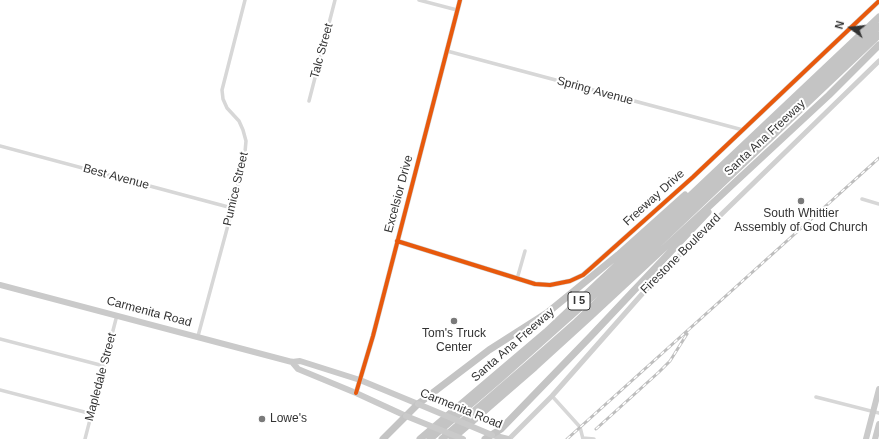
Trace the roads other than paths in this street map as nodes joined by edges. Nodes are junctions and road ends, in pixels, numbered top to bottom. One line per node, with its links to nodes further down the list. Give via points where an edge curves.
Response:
1 (245, 0): 20 (street, Pumice Street, via 222,90 228,108 240,121 246,141)
2 (336, 0): 13 (street, Talc Street)
3 (419, 0): 6 (street)
4 (460, 0): 6 (street, Excelsior Drive)
5 (879, 1): 14 (street, Freeway Drive)
6 (457, 10): 11 (street, Excelsior Drive)
7 (879, 17): 16 (highway, Santa Ana Freeway / I 5)
8 (879, 26): 46 (highway, via 580,309)
9 (879, 35): 47 (highway, via 576,322)
10 (879, 46): 17 (highway, Santa Ana Freeway / I 5)
11 (447, 51): 14 (street, Spring Avenue); 21 (street, Excelsior Drive)
12 (879, 61): 34 (street, Firestone Boulevard, via 658,276)
13 (309, 101)
14 (743, 130): 23 (street, Freeway Drive, via 583,275 550,285)
15 (0, 146): 20 (street, Best Avenue)
16 (731, 156): 36 (highway, via 574,291 489,350); 45 (highway, Santa Ana Freeway / I 5, via 546,332)
17 (733, 183): 41 (highway, via 687,236 501,429); 48 (highway, Santa Ana Freeway / I 5, via 535,367)
18 (862, 199): 19 (street)
19 (879, 204)
20 (232, 208): 26 (street, Pumice Street)
21 (397, 242): 23 (street, Freeway Drive); 30 (street, Excelsior Drive)
22 (525, 251): 23 (street)
23 (517, 279)
24 (0, 285): 25 (main road, Carmenita Road)
25 (117, 315): 26 (main road, Carmenita Road); 29 (street, Mapledale Street)
26 (198, 336): 28 (main road, Carmenita Road)
27 (0, 339): 29 (street)
28 (292, 362): 30 (main road, Carmenita Road, via 300,361); 33 (main road, Carmenita Road, via 298,369)
29 (104, 366): 38 (street, Mapledale Street)
30 (360, 380): 33 (street, Excelsior Drive); 36 (main road, Carmenita Road)
31 (879, 389): 37 (main road)
32 (0, 390): 38 (street)
33 (356, 393): 39 (main road, Carmenita Road)
34 (552, 396): 42 (street, via 580,427); 51 (street, Firestone Boulevard)
35 (816, 397): 37 (street)
36 (418, 404): 39 (highway); 41 (main road, Carmenita Road, bridge)
37 (876, 412): 53 (main road)
38 (92, 414): 43 (street, Mapledale Street)
39 (406, 416): 44 (highway); 49 (main road, Carmenita Road, bridge)
40 (879, 424): 54 (main road)
41 (492, 435): 50 (highway); 51 (main road, Carmenita Road)
42 (583, 438): 52 (street)
43 (85, 439)
44 (383, 439)
45 (420, 439)
46 (430, 439)
47 (442, 439)
48 (452, 439)
49 (463, 439)
50 (485, 439)
51 (509, 439)
52 (594, 439)
53 (866, 439)
54 (875, 439)

